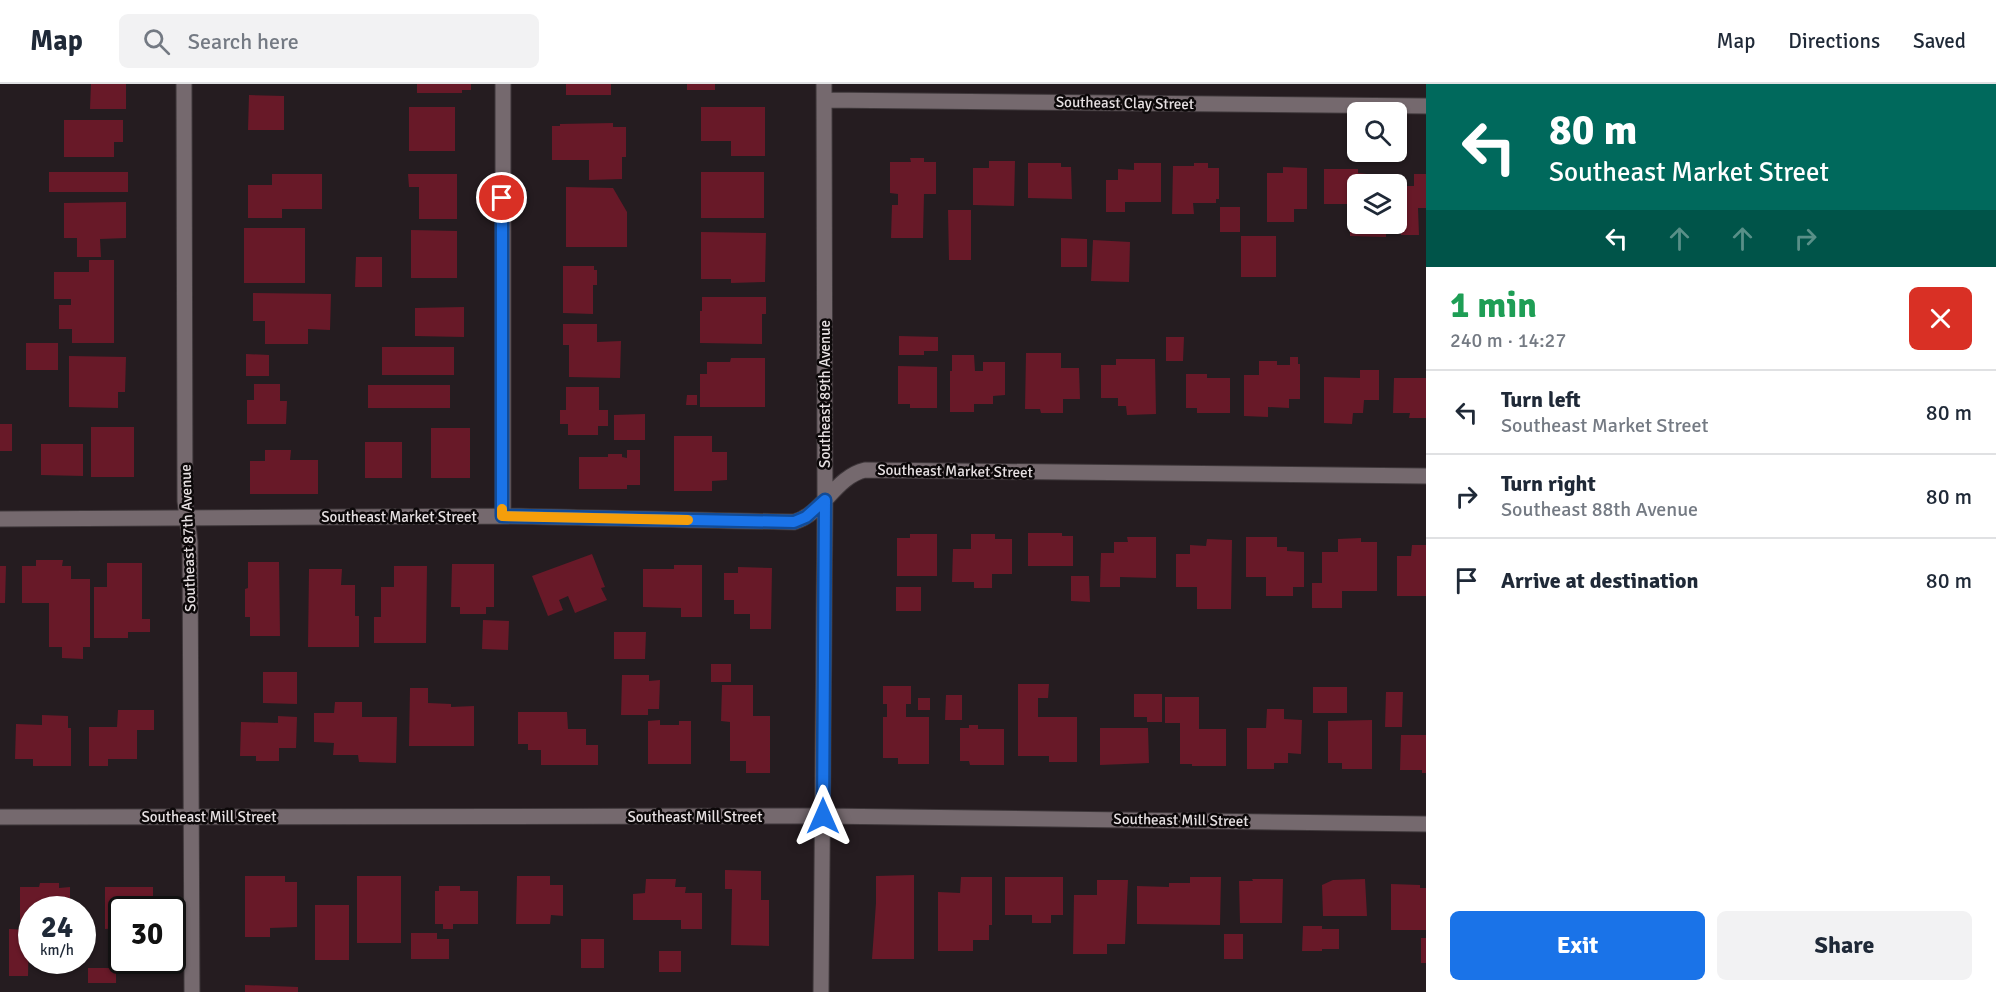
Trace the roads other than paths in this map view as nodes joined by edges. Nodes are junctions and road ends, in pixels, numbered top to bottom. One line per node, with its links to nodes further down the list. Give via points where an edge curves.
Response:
1 (184, 84): 9 (street, Southeast 87th Avenue)
2 (502, 84): 8 (street)
3 (824, 84): 4 (street, Southeast 89th Avenue)
4 (824, 100): 5 (street, Southeast Clay Street); 7 (street, Southeast 89th Avenue)
5 (1426, 106)
6 (1426, 476): 7 (street, Southeast Market Street, via 865,470 848,478)
7 (825, 500): 8 (street, Southeast Market Street, via 794,522); 11 (street, Southeast 89th Avenue)
8 (502, 516): 9 (street, Southeast Market Street)
9 (187, 518): 10 (street, Southeast Market Street); 13 (street, Southeast 87th Avenue)
10 (0, 519)
11 (823, 816): 13 (street, Southeast Mill Street); 14 (street, Southeast Mill Street); 16 (street, Southeast 89th Avenue)
12 (0, 817): 13 (street, Southeast Mill Street)
13 (191, 817): 15 (street, Southeast 87th Avenue)
14 (1426, 824)
15 (192, 992)
16 (821, 992)

